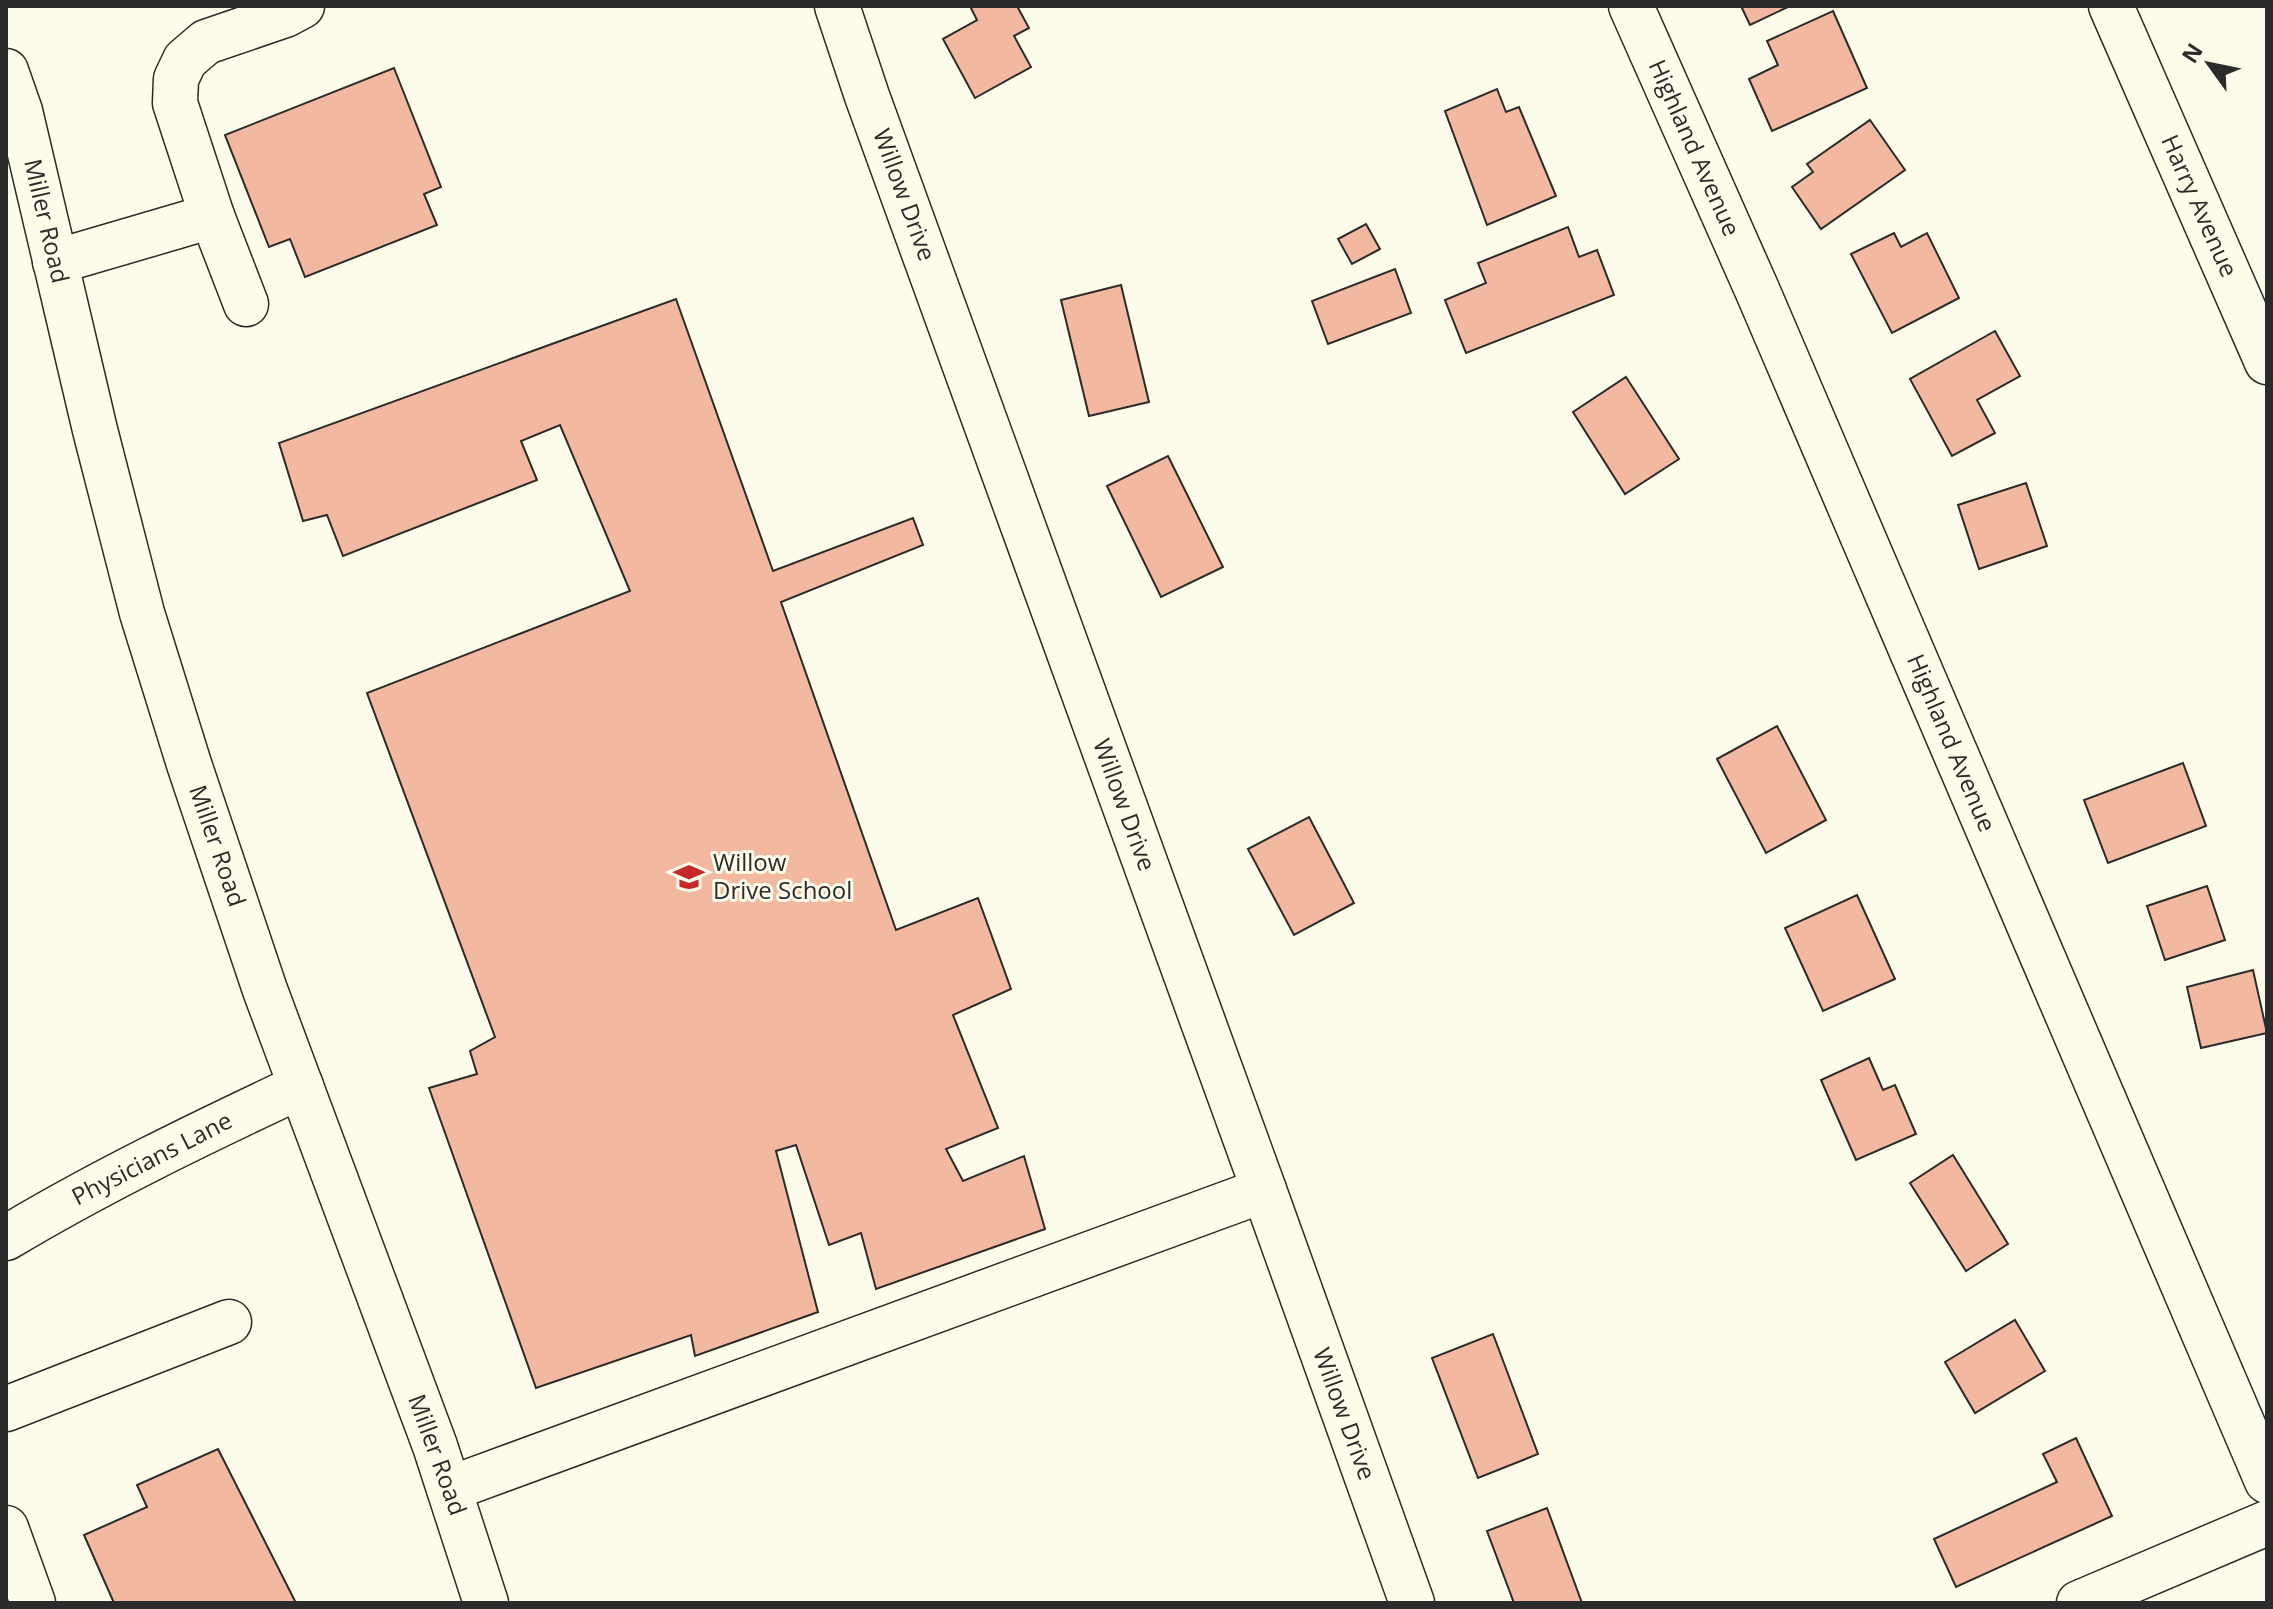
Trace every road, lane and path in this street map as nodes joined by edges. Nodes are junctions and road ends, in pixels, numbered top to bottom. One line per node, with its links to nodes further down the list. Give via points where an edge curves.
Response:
1 (302, 6): 6 (street, via 206,42 185,60 176,79 175,103)
2 (837, 6): 11 (street, Willow Drive)
3 (1631, 6): 15 (street, Highland Avenue)
4 (2111, 6): 9 (street, Harry Avenue)
5 (6, 71): 7 (street, Miller Road)
6 (212, 216): 7 (street); 8 (street)
7 (55, 262): 10 (street, Miller Road, via 142,613)
8 (246, 304)
9 (2267, 362)
10 (301, 1086): 12 (street, Physicians Lane, via 69,1200); 16 (street, Miller Road)
11 (1264, 1190): 16 (street); 21 (street, Willow Drive)
12 (6, 1238)
13 (229, 1322): 14 (street)
14 (6, 1409)
15 (2267, 1481)
16 (449, 1489): 20 (street, Miller Road)
17 (2267, 1523): 22 (street)
18 (6, 1528): 19 (street)
19 (33, 1603)
20 (486, 1603)
21 (1412, 1603)
22 (2079, 1603)

